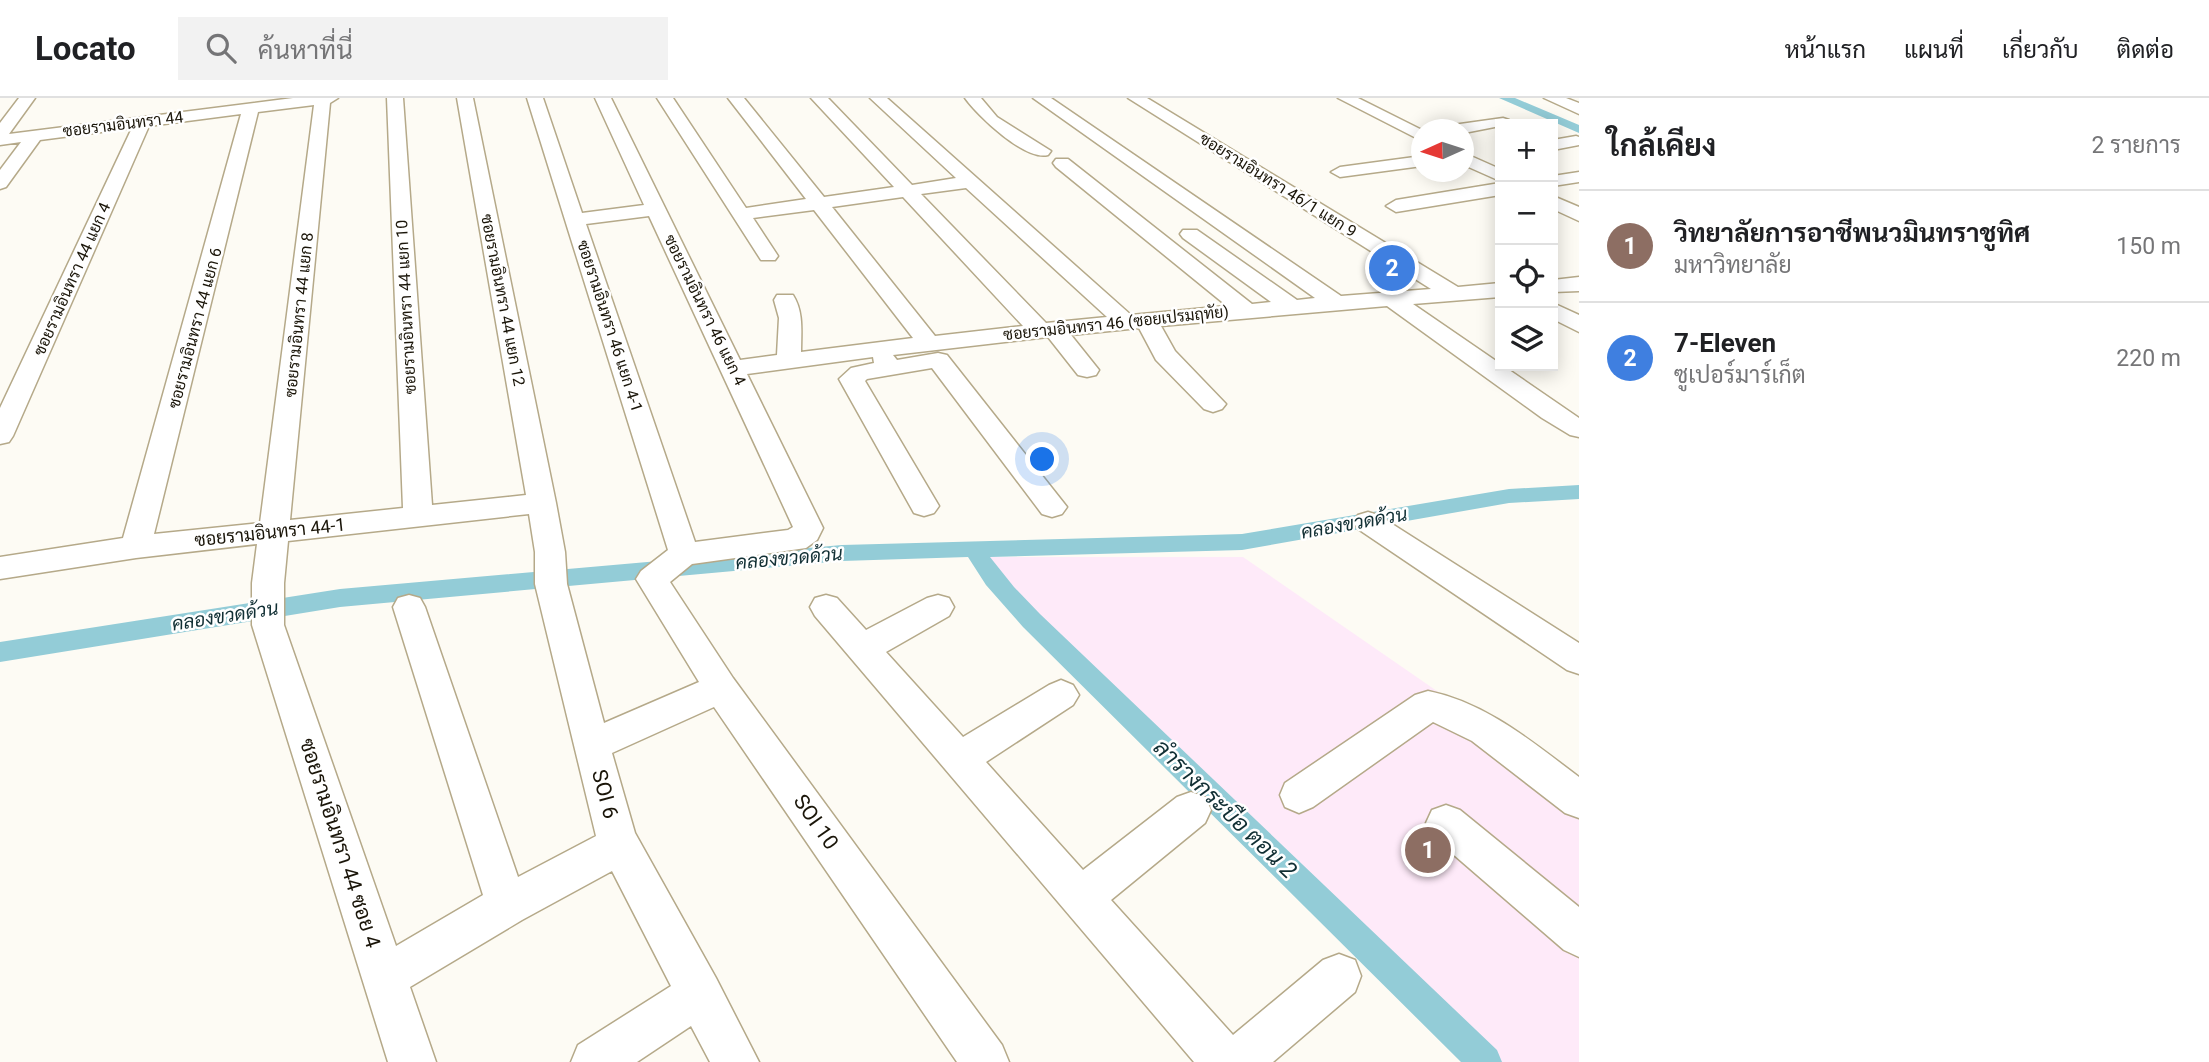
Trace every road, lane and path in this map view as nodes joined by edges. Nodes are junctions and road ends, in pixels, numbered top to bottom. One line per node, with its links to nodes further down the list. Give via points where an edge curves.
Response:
1 (27, 98): 22 (street)
2 (395, 98): 76 (street, ซอยรามอินทรา 44 แยก 10)
3 (465, 98): 73 (street, ซอยรามอินทรา 44 แยก 12)
4 (535, 98): 49 (street, ซอยรามอินทรา 46 แยก 4-1)
5 (603, 98): 46 (street, ซอยรามอินทรา 46 แยก 4)
6 (665, 98): 47 (street)
7 (736, 98): 43 (street)
8 (819, 98): 42 (street)
9 (878, 98): 39 (street)
10 (973, 98): 27 (street, via 991,120)
11 (1041, 98): 58 (street)
12 (1136, 98): 55 (street, ซอยรามอินทรา 46/1 แยก 9)
13 (1346, 98): 21 (street)
14 (1552, 98): 17 (street)
15 (327, 99): 16 (street, ซอยรามอินทรา 44); 78 (street, ซอยรามอินทรา 44 แยก 8)
16 (251, 108): 18 (street, ซอยรามอินทรา 44); 79 (street, ซอยรามอินทรา 44 แยก 6)
17 (1579, 109)
18 (143, 122): 23 (street, ซอยรามอินทรา 44); 72 (street, ซอยรามอินทรา 44 แยก 4)
19 (1495, 124): 20 (street)
20 (1474, 127)
21 (1411, 130)
22 (0, 134)
23 (34, 136): 24 (street, ซอยรามอินทรา 44); 28 (street)
24 (0, 140)
25 (1576, 142): 26 (street)
26 (1558, 144)
27 (1042, 151)
28 (20, 153): 30 (street); 40 (street)
29 (1488, 153): 31 (street)
30 (0, 155)
31 (1474, 155)
32 (1411, 162): 35 (street)
33 (1474, 162): 36 (street)
34 (1062, 163): 60 (street)
35 (1340, 172)
36 (1495, 173)
37 (1579, 177): 38 (street)
38 (1558, 180)
39 (969, 182): 42 (street); 62 (street)
40 (0, 183)
41 (1495, 190): 45 (street)
42 (908, 191): 43 (street); 64 (street)
43 (820, 203): 47 (street); 65 (street)
44 (1558, 204): 48 (street)
45 (1396, 205)
46 (656, 209): 49 (street); 68 (street, ซอยรามอินทรา 46 แยก 4)
47 (742, 215): 51 (street)
48 (1579, 215)
49 (576, 220): 80 (street, ซอยรามอินทรา 46 แยก 4-1)
50 (1190, 234): 59 (street)
51 (768, 256)
52 (1579, 284): 53 (street)
53 (1558, 286)
54 (1495, 290): 55 (street, ซอยรามอินทรา 46 (ซอยเปรมฤทัย))
55 (1455, 294): 57 (street, ซอยรามอินทรา 46 (ซอยเปรมฤทัย))
56 (785, 299): 67 (street, via 790,318)
57 (1392, 299): 58 (street, ซอยรามอินทรา 46 (ซอยเปรมฤทัย)); 71 (street)
58 (1338, 304): 59 (street, ซอยรามอินทรา 46 (ซอยเปรมฤทัย))
59 (1292, 307): 60 (street, ซอยรามอินทรา 46 (ซอยเปรมฤทัย))
60 (1246, 310): 62 (street, ซอยรามอินทรา 46 (ซอยเปรมฤทัย))
61 (1558, 313): 63 (street)
62 (1136, 321): 64 (street, ซอยรามอินทรา 46 (ซอยเปรมฤทัย)); 70 (street)
63 (1579, 325)
64 (1046, 329): 65 (street, ซอยรามอินทรา 46 (ซอยเปรมฤทัย)); 69 (street)
65 (928, 342): 66 (street, ซอยรามอินทรา 46 (ซอยเปรมฤทัย))
66 (883, 358): 67 (street, ซอยรามอินทรา 46 (ซอยเปรมฤทัย)); 74 (street, via 851,379); 75 (street, via 938,360)
67 (789, 360): 68 (street, ซอยรามอินทรา 46 (ซอยเปรมฤทัย))
68 (733, 368): 80 (street, ซอยรามอินทรา 46 แยก 4, via 807,523 806,533 794,540)
69 (1087, 370)
70 (1213, 404)
71 (1579, 429)
72 (0, 436)
73 (542, 503): 76 (street, ซอยรามอินทรา 44-1); 90 (street, SOI 6, via 551,577)
74 (924, 506)
75 (1052, 507)
76 (418, 515): 78 (street, ซอยรามอินทรา 44-1)
77 (1368, 522): 87 (street)
78 (275, 532): 79 (street, ซอยรามอินทรา 44-1); 82 (street, ซอยรามอินทรา 44 แยก 8)
79 (136, 547): 81 (street, ซอยรามอินทรา 44-1)
80 (684, 554): 88 (street, SOI 10, via 652,579)
81 (0, 568)
82 (268, 583): 100 (street, ซอยรามอินทรา 44 ซอย 4, via 268,625)
83 (409, 607): 98 (street)
84 (826, 607): 86 (street)
85 (938, 607): 86 (street)
86 (863, 648): 91 (street)
87 (1579, 660)
88 (721, 688): 90 (street); 106 (street, SOI 10)
89 (1061, 695): 91 (street)
90 (592, 745): 96 (street, SOI 6)
91 (961, 758): 97 (street)
92 (1299, 795): 93 (street, via 1428,706 1456,712)
93 (1579, 800)
94 (1191, 810): 97 (street)
95 (1446, 823): 99 (street)
96 (620, 845): 98 (street); 102 (street, SOI 6)
97 (1083, 896): 107 (street)
98 (507, 905): 100 (street)
99 (1579, 935)
100 (385, 976): 103 (street, ซอยรามอินทรา 44 ซอย 4)
101 (1339, 976): 108 (street)
102 (700, 994): 104 (street); 105 (street, SOI 6)
103 (412, 1062)
104 (595, 1062)
105 (735, 1062)
106 (985, 1062)
107 (1225, 1062)
108 (1237, 1062)

